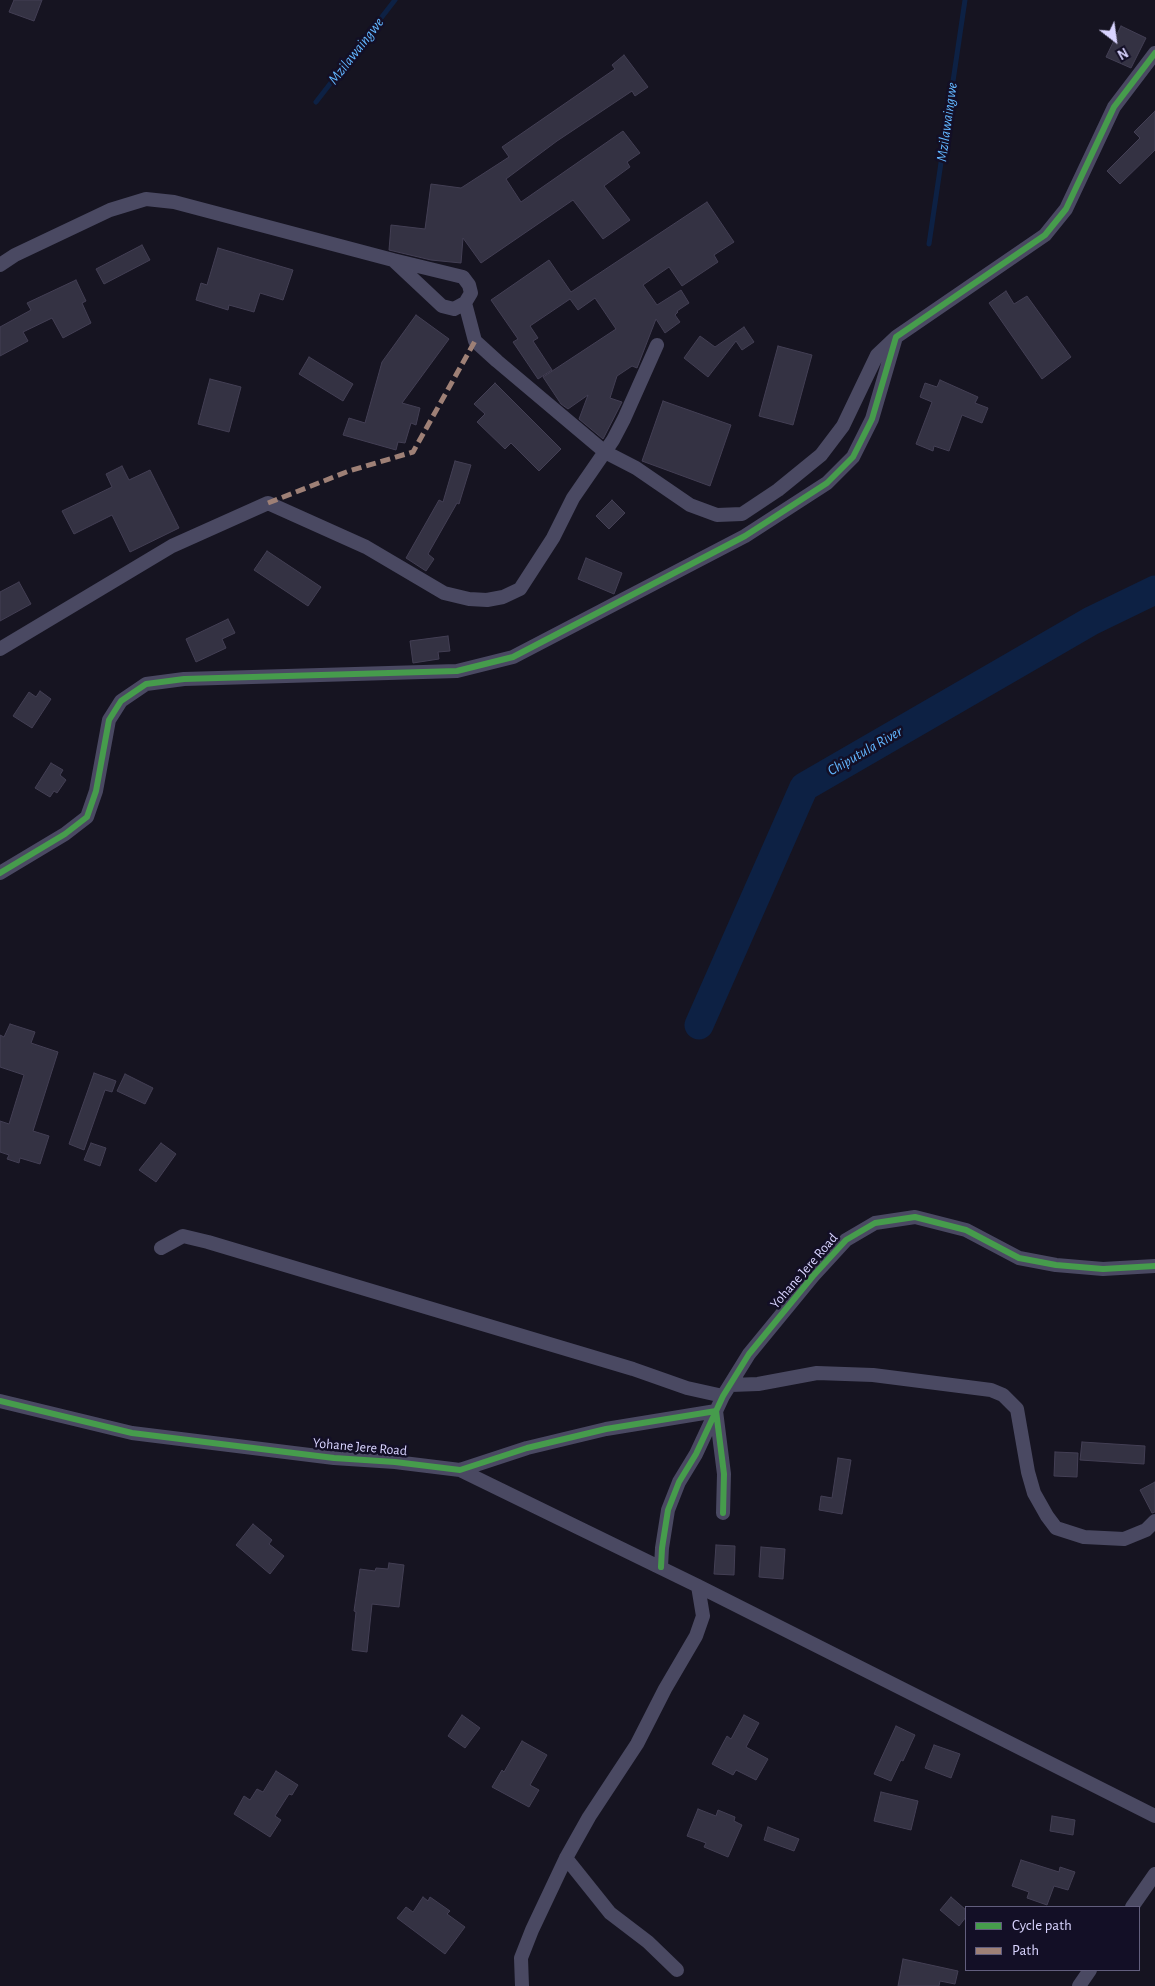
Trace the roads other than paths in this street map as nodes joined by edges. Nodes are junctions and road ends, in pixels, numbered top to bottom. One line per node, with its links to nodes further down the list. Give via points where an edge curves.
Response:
1 (1155, 53): 5 (street, via 1114,107 1066,209 1045,235)
2 (394, 260): 3 (street, via 174,202 146,200 110,210); 4 (street, via 442,306 454,309); 4 (street, via 463,277 471,293)
3 (0, 265)
4 (466, 303): 7 (street, via 475,341)
5 (896, 337): 7 (street, via 877,355 843,426 821,455 742,514 717,515 690,505 636,468); 9 (street, via 872,419 853,457 827,483 745,536 562,633 513,657 494,662 456,671 184,679 146,684 121,701 109,720 96,791 87,817)
6 (657, 346): 7 (street, via 624,419)
7 (605, 452): 8 (street, via 573,498 553,538 520,588 504,597 469,599 444,593 366,547 268,503 172,546)
8 (0, 649)
9 (0, 873)
10 (161, 1248): 12 (street, via 183,1236 208,1242 687,1388)
11 (1155, 1266): 12 (street, Yohane Jere Road, via 1103,1269 1056,1265 1019,1258 966,1230 915,1217 875,1223 846,1240 813,1276 750,1354)
12 (727, 1390): 14 (street, Yohane Jere Road); 17 (street, via 817,1373 873,1375 991,1390 1003,1395 1017,1409 1034,1494 1056,1528 1084,1537 1124,1539 1146,1530)
13 (0, 1401): 15 (street, Yohane Jere Road, via 132,1433)
14 (716, 1411): 15 (street, Yohane Jere Road, via 597,1431 527,1448); 16 (street, via 724,1474); 18 (street, Yohane Jere Road, via 668,1510)
15 (460, 1470): 18 (street)
16 (723, 1513)
17 (1155, 1521)
18 (661, 1568): 19 (street)
19 (698, 1586): 20 (street); 21 (street, via 703,1616 696,1636 637,1744)
20 (1155, 1816)
21 (566, 1858): 24 (street, via 610,1913 648,1942); 26 (street, via 521,1958)
22 (1155, 1874): 23 (street)
23 (1133, 1906)
24 (677, 1970)
25 (1089, 1971): 27 (street)
26 (522, 1986)
27 (1079, 1986)

